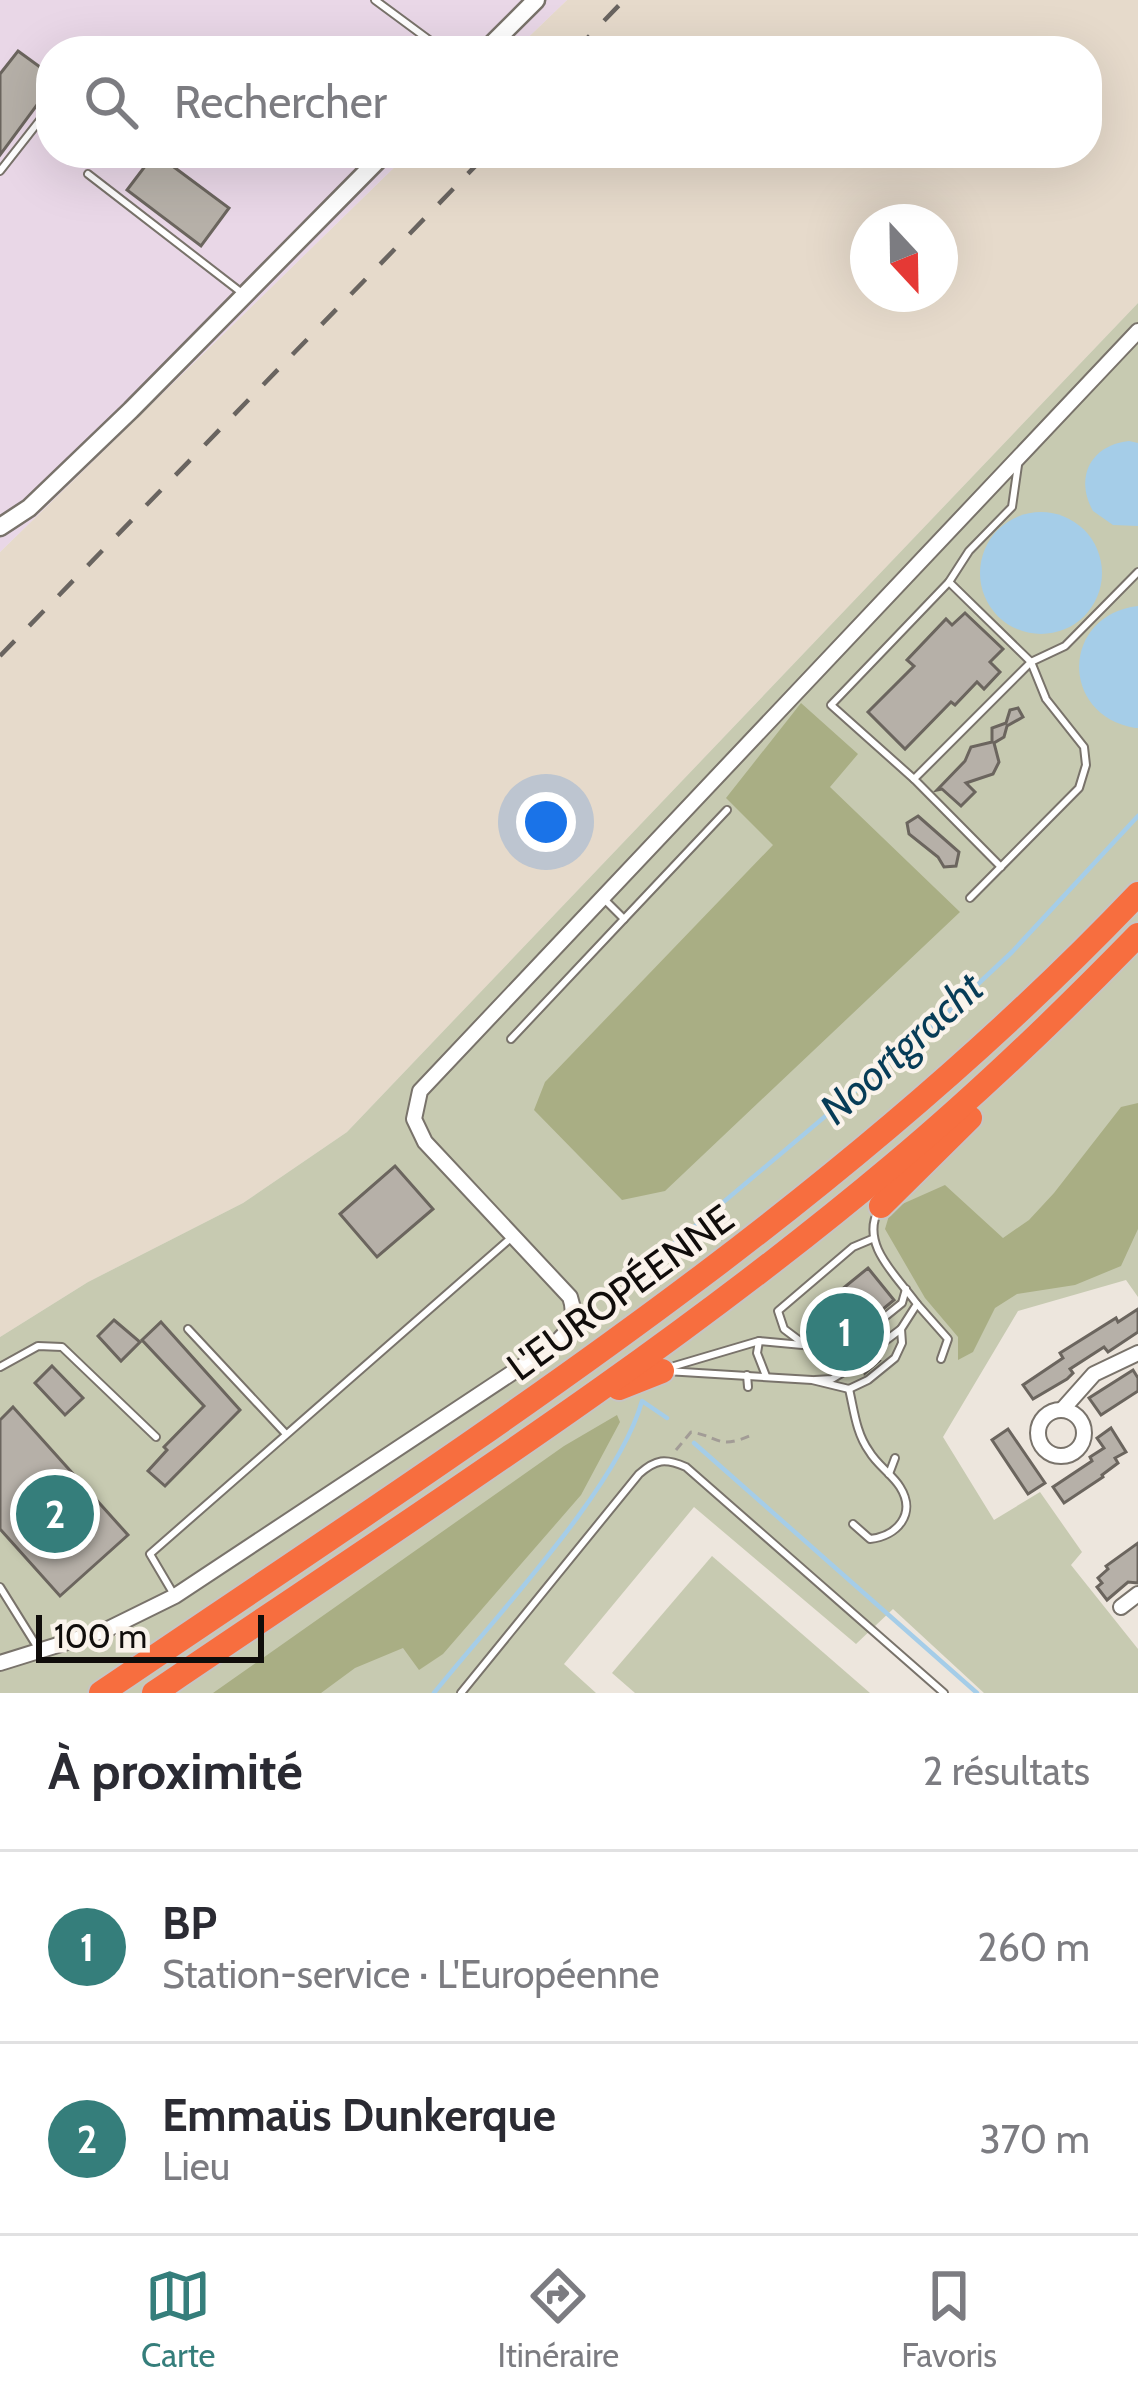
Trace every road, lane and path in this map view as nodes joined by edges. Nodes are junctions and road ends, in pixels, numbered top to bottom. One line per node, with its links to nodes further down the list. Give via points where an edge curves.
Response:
1 (375, 0): 3 (lane)
2 (536, 0): 4 (street)
3 (424, 36)
4 (500, 36)
5 (36, 125): 7 (lane)
6 (370, 168): 9 (street)
7 (0, 171)
8 (88, 174): 9 (lane)
9 (244, 295): 12 (street, via 29,508)
10 (1138, 332): 11 (street)
11 (1019, 456): 14 (lane, via 1012,507); 20 (street)
12 (0, 527)
13 (1138, 572): 15 (lane, via 1064,646)
14 (950, 583): 15 (lane); 16 (lane, via 831,705)
15 (1031, 662): 16 (lane); 18 (lane, via 1046,699 1084,747 1086,765 1079,788)
16 (914, 779): 18 (lane)
17 (727, 810): 22 (lane)
18 (1001, 867): 21 (lane)
19 (1138, 894): 60 (highway, L'EUROPÉENNE, via 834,1177 586,1364)
20 (601, 897): 22 (lane); 27 (street, via 431,1076 414,1105 425,1142)
21 (970, 898)
22 (624, 919): 25 (lane)
23 (1138, 934): 24 (highway, L'EUROPÉENNE)
24 (1108, 964): 26 (highway, via 1026,1063); 49 (highway, L'EUROPÉENNE, via 895,1163)
25 (511, 1039)
26 (881, 1206): 28 (lane)
27 (513, 1236): 51 (lane); 63 (street, via 572,1303 572,1322 559,1340)
28 (872, 1240): 29 (lane); 35 (lane, via 778,1310 784,1329)
29 (907, 1289): 30 (lane); 33 (lane, via 902,1303)
30 (917, 1304): 32 (lane); 39 (lane, via 948,1339)
31 (188, 1329): 51 (lane)
32 (902, 1329): 37 (lane); 48 (lane, via 895,1358)
33 (860, 1337)
34 (759, 1341): 35 (lane); 42 (lane); 44 (lane, via 758,1361)
35 (804, 1344): 36 (lane)
36 (845, 1349)
37 (872, 1352)
38 (1138, 1353): 50 (street, via 1094,1374)
39 (941, 1359)
40 (857, 1364): 45 (lane)
41 (0, 1367): 53 (lane, via 38,1346 62,1347)
42 (662, 1371): 43 (lane); 49 (highway)
43 (747, 1375): 44 (lane); 46 (lane)
44 (769, 1377): 45 (lane); 47 (lane)
45 (812, 1380): 48 (lane)
46 (748, 1387)
47 (783, 1388)
48 (849, 1389): 56 (lane, via 858,1432)
49 (599, 1390): 69 (highway, L'EUROPÉENNE)
50 (1062, 1410)
51 (286, 1434): 63 (lane, via 149,1554)
52 (752, 1435): 55 (path, via 733,1443 691,1432)
53 (156, 1437)
54 (895, 1458): 56 (lane)
55 (668, 1459): 70 (lane, via 639,1474); 71 (lane)
56 (889, 1474): 59 (lane, via 904,1495 903,1521)
57 (853, 1523): 59 (lane)
58 (852, 1537): 59 (lane)
59 (870, 1539)
60 (303, 1557): 67 (highway); 68 (highway, L'EUROPÉENNE)
61 (0, 1587): 65 (lane)
62 (1138, 1594): 64 (street)
63 (175, 1596): 65 (street)
64 (1121, 1607)
65 (40, 1652): 66 (street)
66 (0, 1663)
67 (83, 1693)
68 (101, 1693)
69 (154, 1693)
70 (461, 1693)
71 (944, 1693)

